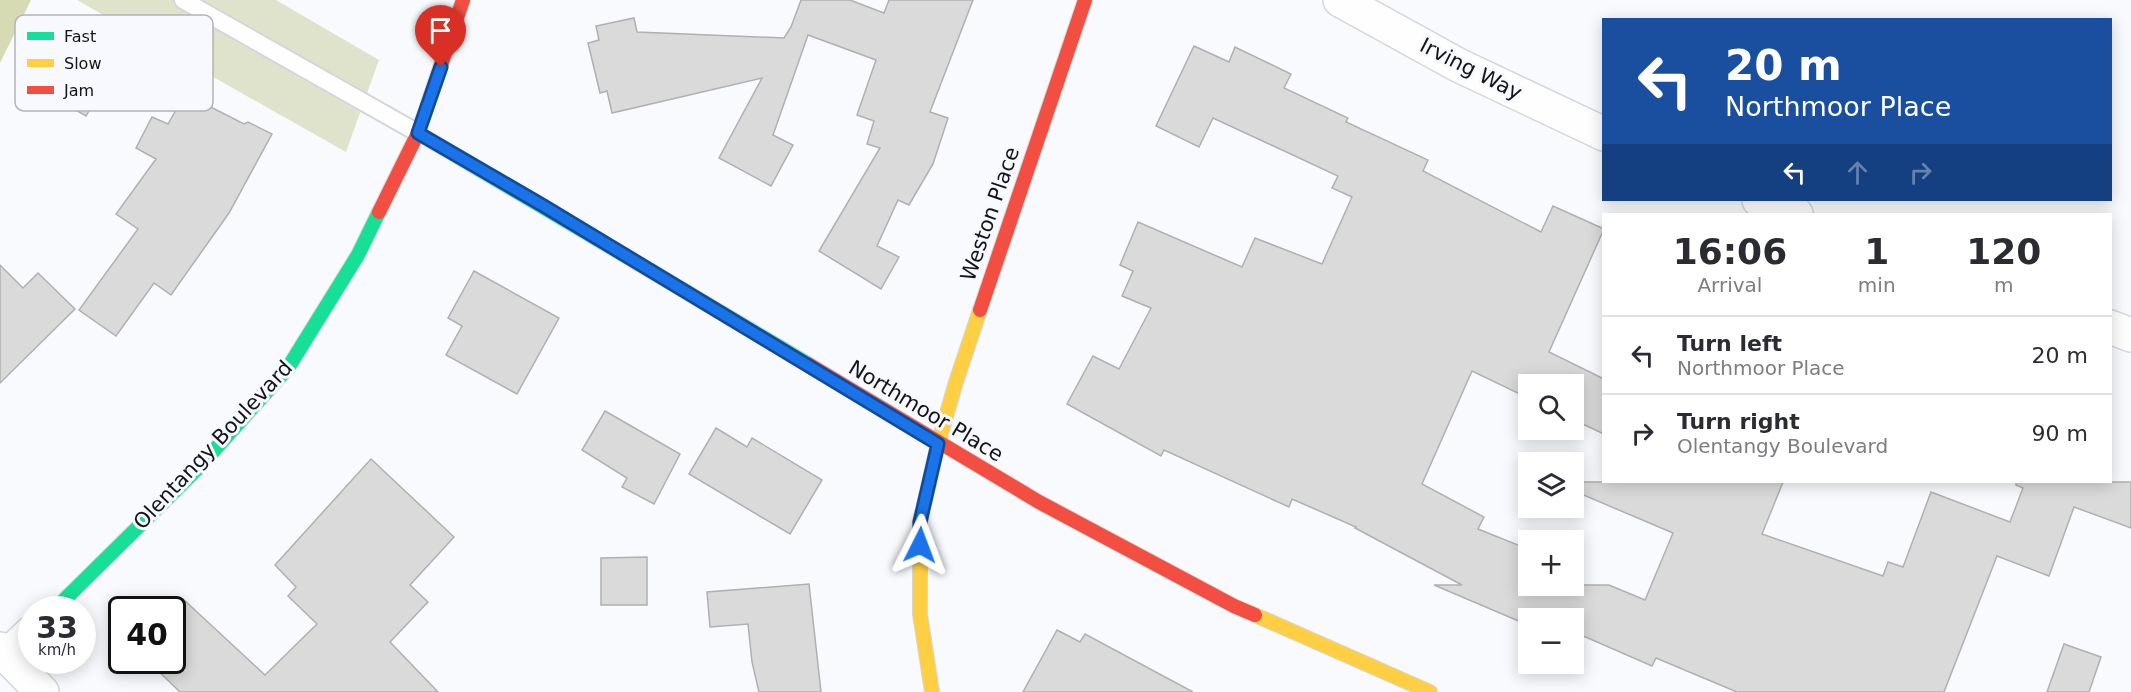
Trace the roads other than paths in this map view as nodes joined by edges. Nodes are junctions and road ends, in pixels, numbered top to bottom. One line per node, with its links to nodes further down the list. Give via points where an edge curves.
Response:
1 (183, 0): 5 (lane)
2 (463, 0): 7 (street, Olentangy Boulevard)
3 (1085, 0): 13 (street, Weston Place)
4 (1340, 0): 8 (street, Irving Way, via 1458,65)
5 (210, 15)
6 (213, 17): 7 (lane)
7 (418, 133): 13 (street, Northmoor Place); 14 (street, Olentangy Boulevard, via 358,255 288,368 200,466)
8 (1602, 133)
9 (1762, 201): 10 (street)
10 (1793, 213)
11 (2112, 328): 12 (street)
12 (2131, 335)
13 (938, 444): 18 (street, Weston Place, via 920,522 920,614); 19 (street, Northmoor Place, via 1234,606)
14 (68, 596)
15 (18, 642): 16 (street)
16 (4, 653): 17 (street)
17 (42, 692)
18 (932, 692)
19 (1430, 692)

